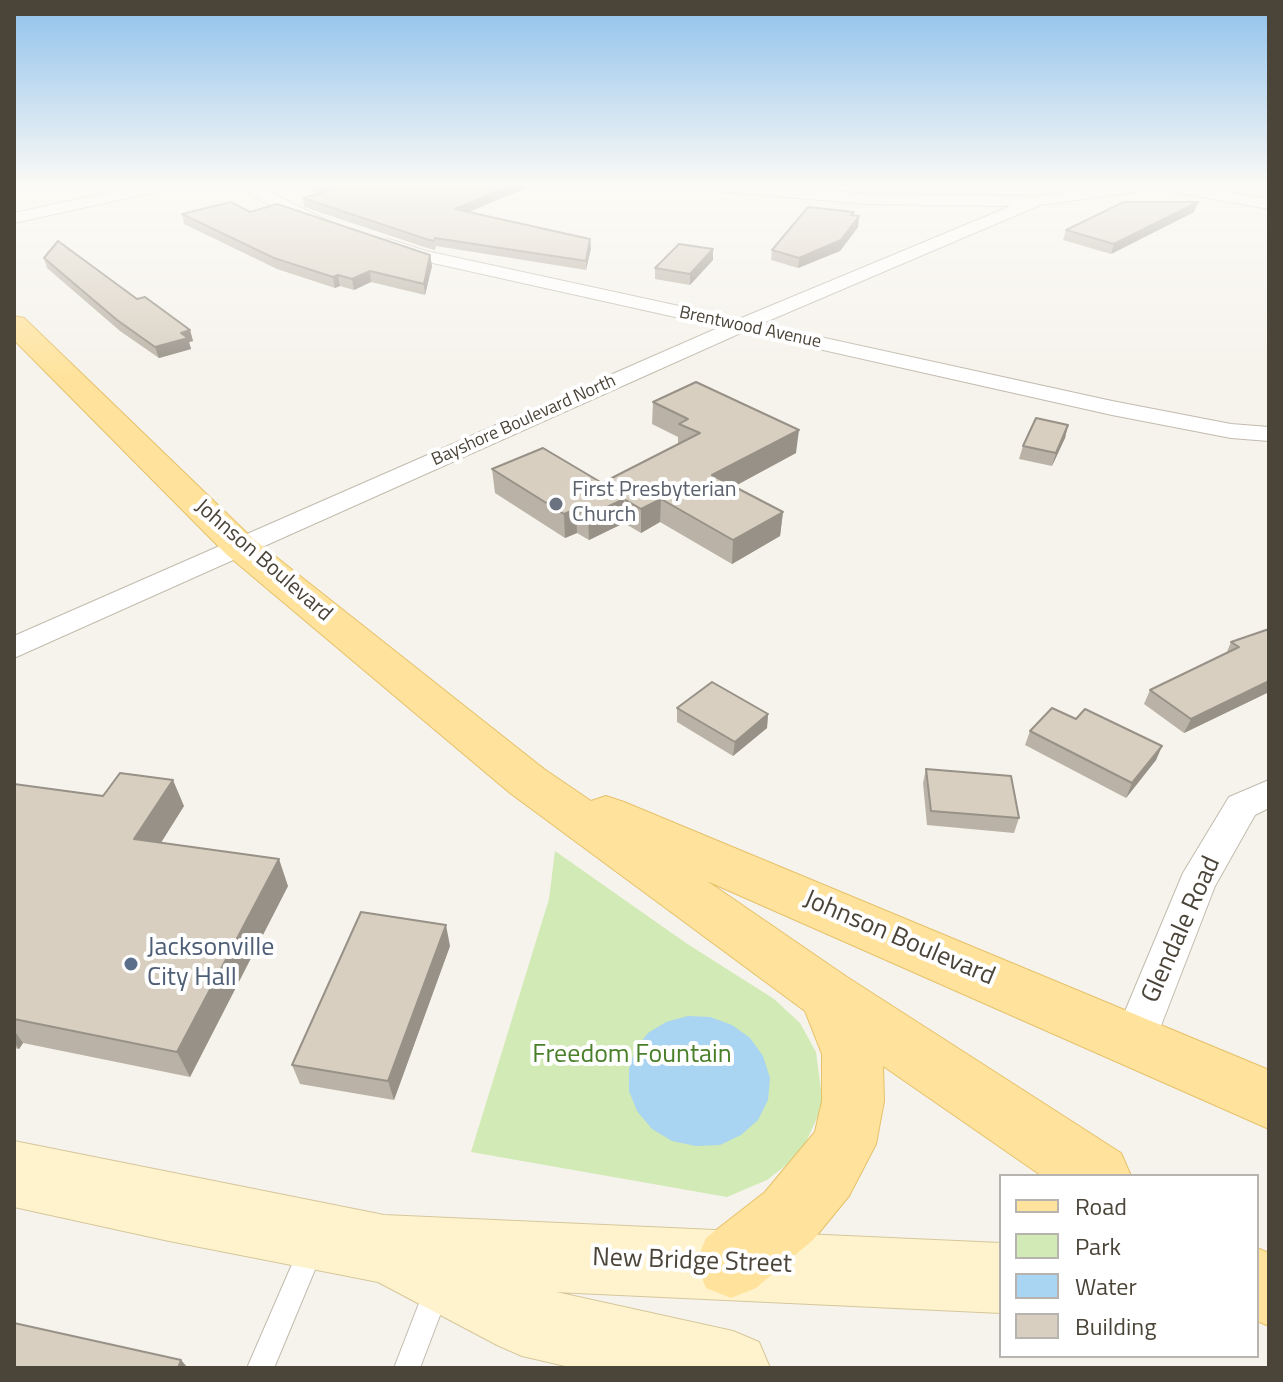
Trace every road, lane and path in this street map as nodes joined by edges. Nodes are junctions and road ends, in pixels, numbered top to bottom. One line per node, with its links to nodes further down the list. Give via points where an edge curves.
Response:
1 (402, 248): 4 (street, Brentwood Avenue)
2 (908, 248): 4 (street, Bayshore Boulevard North)
3 (14, 324): 6 (main road, Johnson Boulevard)
4 (740, 326): 5 (street, Brentwood Avenue, via 1112,408); 6 (street, Bayshore Boulevard North)
5 (1269, 434)
6 (239, 546): 7 (street, Bayshore Boulevard North); 8 (main road, Johnson Boulevard)
7 (14, 648)
8 (527, 781): 10 (main road, Johnson Boulevard); 11 (main road, Johnson Boulevard)
9 (1269, 793): 11 (street, Glendale Road, via 1242,806 1197,884)
10 (827, 995): 14 (main road, Johnson Boulevard); 17 (main road, via 852,1054 853,1101 844,1144 789,1216)
11 (1135, 1040): 12 (main road, Johnson Boulevard)
12 (1269, 1100)
13 (14, 1174): 15 (main road, New Bridge Street)
14 (1095, 1174)
15 (317, 1236): 16 (main road, New Bridge Street); 20 (lane)
16 (412, 1262): 17 (main road, New Bridge Street); 19 (main road, New Bridge Street, via 522,1320); 21 (lane)
17 (731, 1263): 18 (main road, New Bridge Street)
18 (999, 1278)
19 (696, 1364)
20 (260, 1368)
21 (407, 1368)

